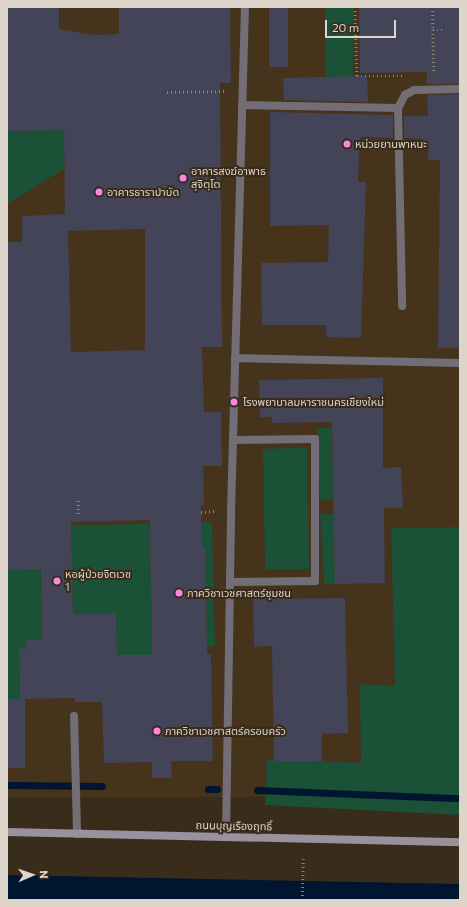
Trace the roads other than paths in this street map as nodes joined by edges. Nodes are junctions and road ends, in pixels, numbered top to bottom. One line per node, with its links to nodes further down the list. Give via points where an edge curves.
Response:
1 (245, 7): 3 (lane)
2 (460, 89): 4 (lane, via 414,90 405,95)
3 (242, 105): 4 (lane); 6 (lane)
4 (398, 108): 5 (lane)
5 (402, 306)
6 (235, 358): 7 (lane); 8 (lane)
7 (460, 362)
8 (232, 440): 9 (lane); 9 (lane, via 315,439 315,581)
9 (230, 582): 13 (lane)
10 (74, 716): 12 (lane)
11 (7, 832): 12 (main road, ถนนบุญเรืองฤทธิ์)
12 (77, 834): 13 (main road, ถนนบุญเรืองฤทธิ์)
13 (226, 837): 14 (main road, ถนนบุญเรืองฤทธิ์)
14 (460, 842)

